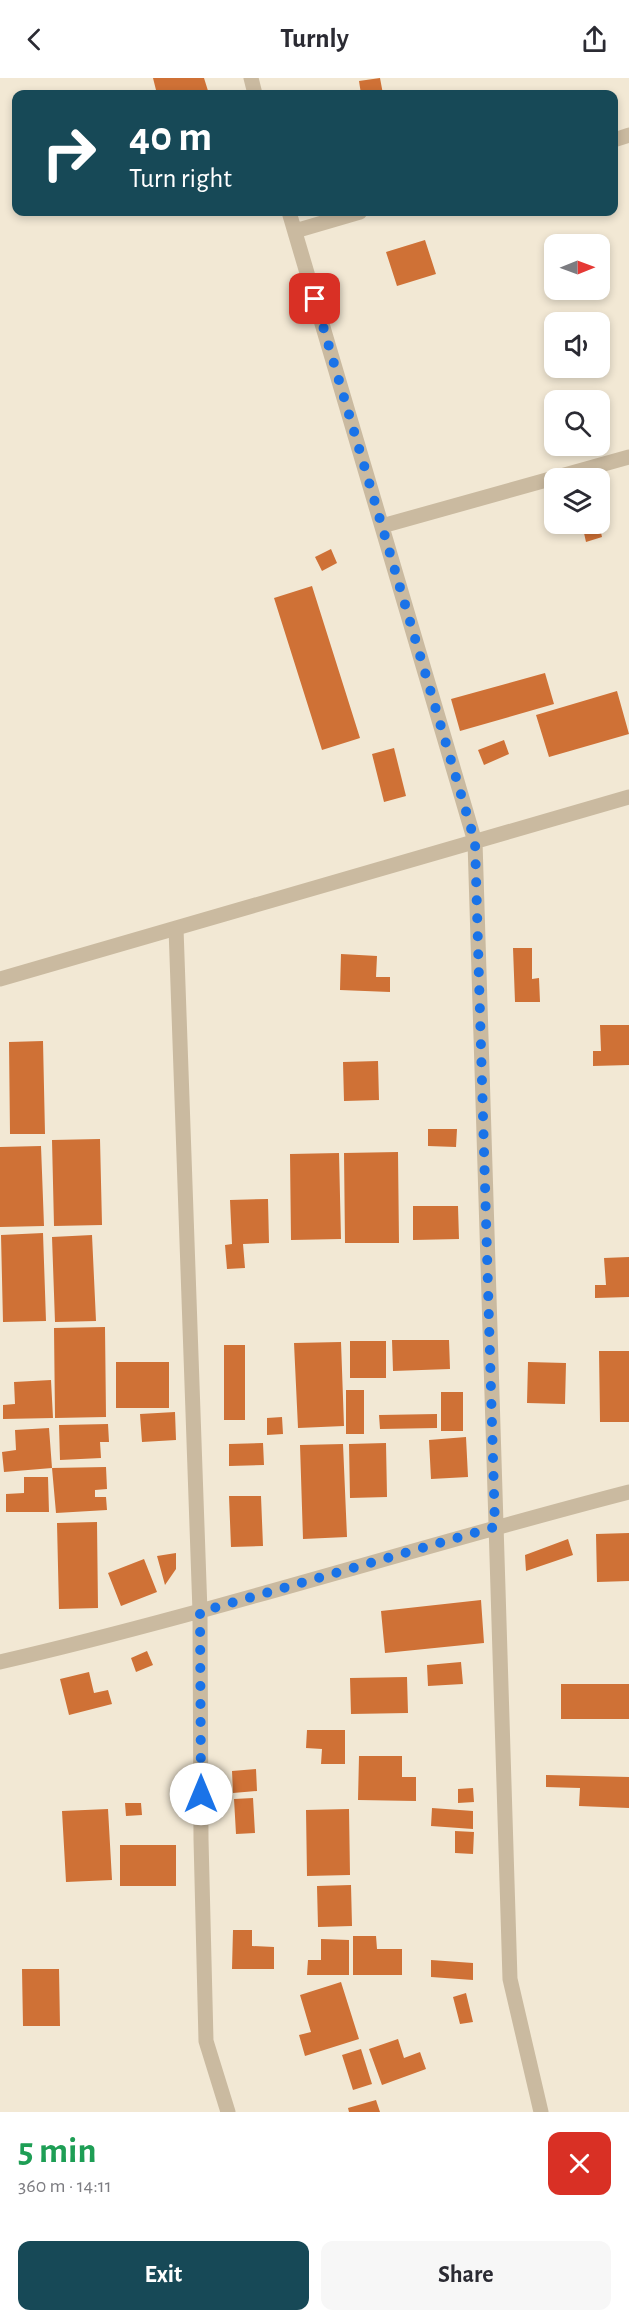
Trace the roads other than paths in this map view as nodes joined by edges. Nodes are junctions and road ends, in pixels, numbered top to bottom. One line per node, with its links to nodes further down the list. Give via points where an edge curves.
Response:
1 (291, 216): 3 (street)
2 (346, 216): 3 (street)
3 (295, 231): 5 (street)
4 (629, 457): 5 (street)
5 (382, 526): 7 (street)
6 (629, 797): 7 (street)
7 (475, 842): 8 (street); 11 (street)
8 (176, 928): 9 (street); 12 (street)
9 (0, 979)
10 (629, 1492): 11 (street)
11 (495, 1527): 12 (street); 15 (street, via 510,1979)
12 (200, 1612): 13 (street); 14 (street, via 206,2041)
13 (0, 1662)
14 (228, 2112)
15 (541, 2112)

